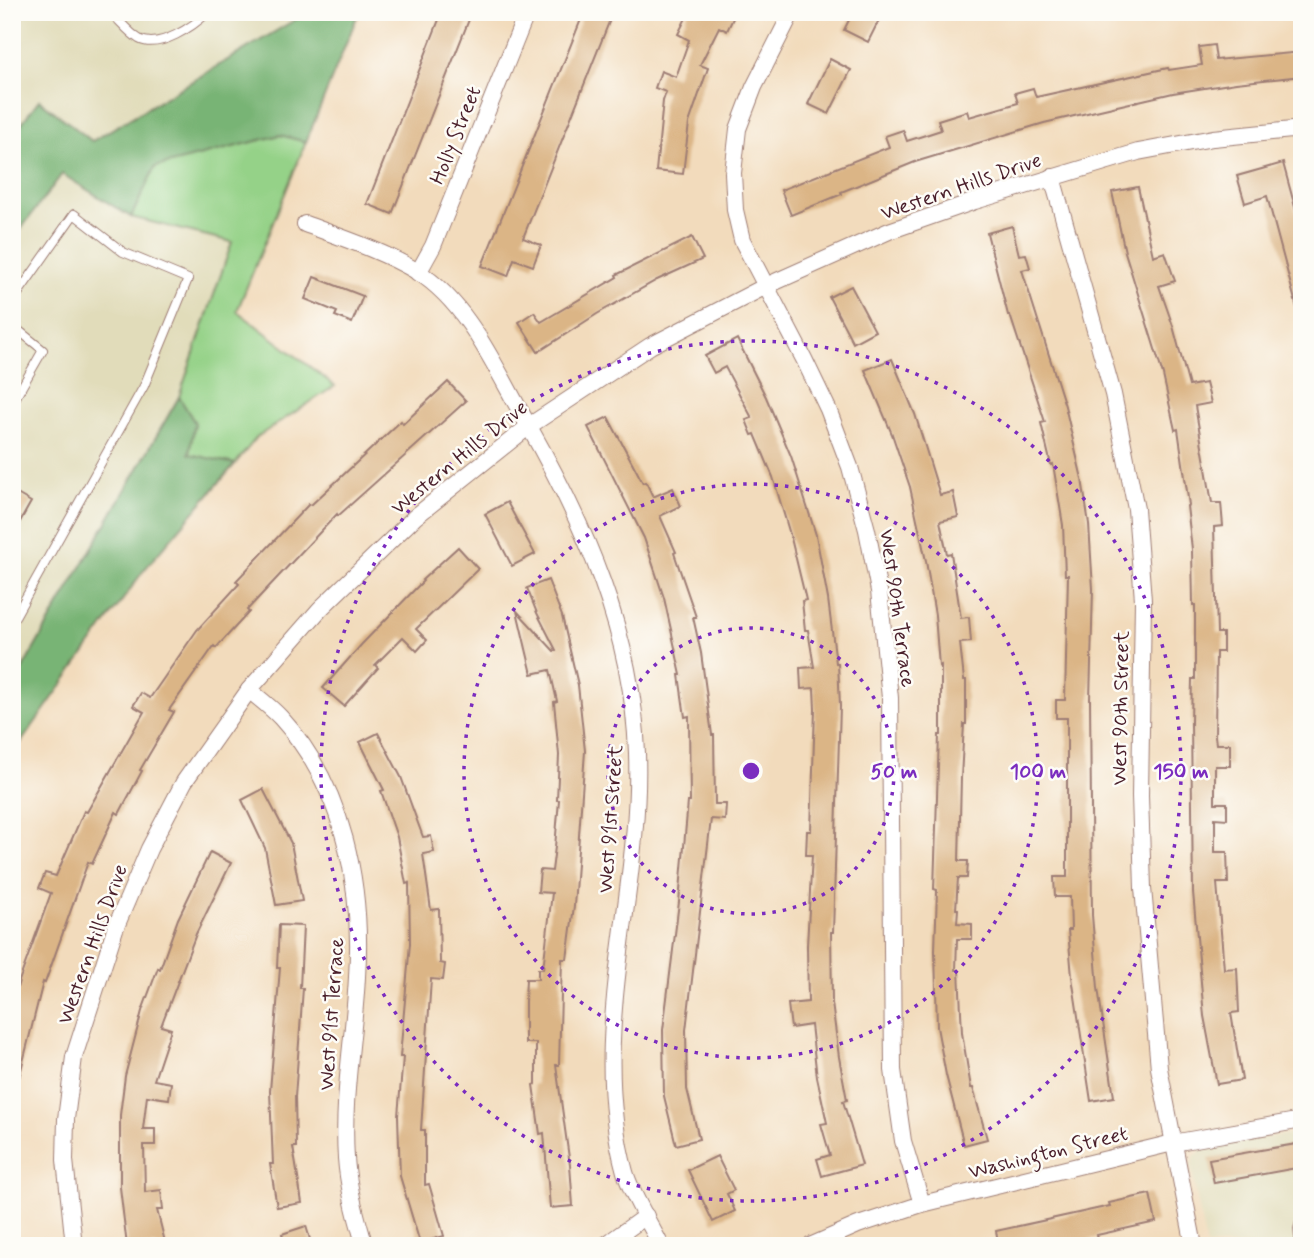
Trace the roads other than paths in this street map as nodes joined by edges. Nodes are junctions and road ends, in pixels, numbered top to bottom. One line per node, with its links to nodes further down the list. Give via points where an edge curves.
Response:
1 (110, 12): 2 (lane, via 139,39 150,42 196,24)
2 (208, 12)
3 (527, 12): 8 (street, Holly Street)
4 (792, 12): 9 (street, West 90th Terrace, via 738,129 733,173 742,240)
5 (1302, 129): 6 (street, Western Hills Drive, via 1213,138)
6 (1052, 177): 9 (street, Western Hills Drive, via 889,231); 17 (street, West 90th Street, via 1113,394 1136,509 1143,600 1143,888 1159,1068)
7 (305, 224): 8 (street, West 91st Street)
8 (418, 273): 13 (street, West 91st Street, via 462,316)
9 (766, 285): 13 (street, Western Hills Drive, via 650,346); 18 (street, West 90th Terrace, via 828,409 850,467 879,591 890,698 893,1070 903,1142)
10 (12, 302): 14 (lane, via 74,214 123,252 188,279 144,386)
11 (12, 325): 12 (lane, via 43,350)
12 (12, 404)
13 (529, 426): 15 (street, Western Hills Drive, via 415,517 320,609); 19 (street, West 91st Street, via 590,547 617,625 635,710 637,798 610,1081 626,1175)
14 (12, 622)
15 (249, 690): 21 (street, Western Hills Drive, via 184,782 149,849 115,929 82,1031 66,1119 65,1160); 22 (street, West 91st Terrace, via 281,718 309,754 333,802 348,848 359,937 345,1092 346,1158)
16 (1302, 1120): 17 (street, Washington Street)
17 (1173, 1143): 18 (street, Washington Street); 26 (street, West 90th Street)
18 (922, 1204): 25 (street, Washington Street)
19 (646, 1216): 23 (street); 24 (street, West 91st Street)
20 (1302, 1216): 27 (lane)
21 (74, 1246)
22 (365, 1246)
23 (604, 1246)
24 (661, 1246)
25 (810, 1246)
26 (1194, 1246)
27 (1300, 1246)

